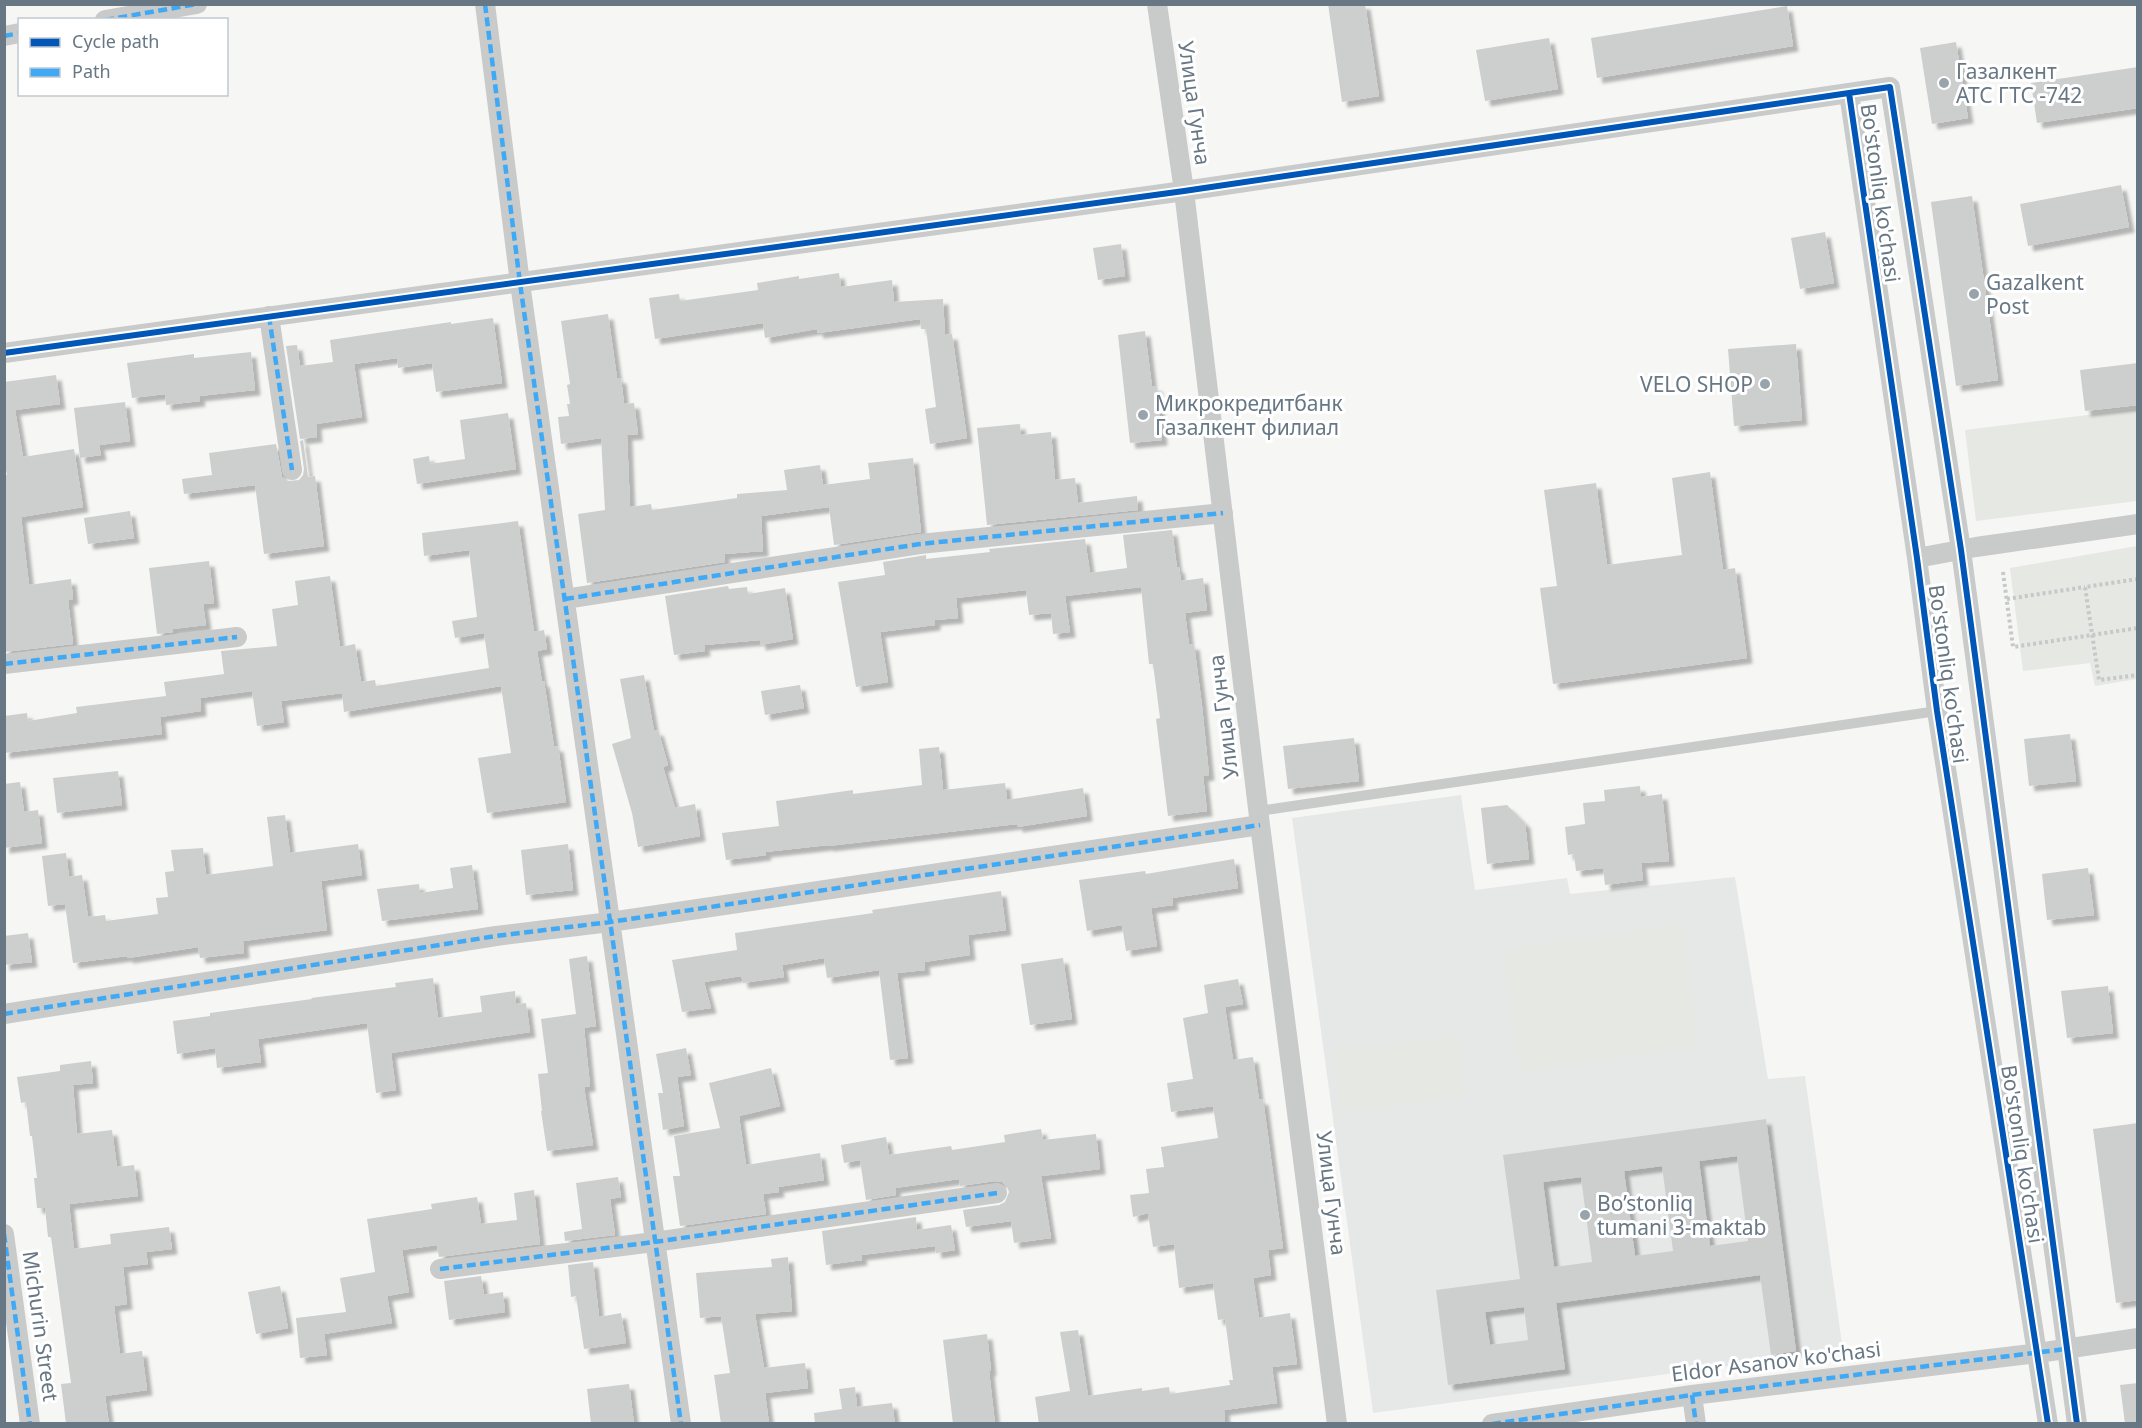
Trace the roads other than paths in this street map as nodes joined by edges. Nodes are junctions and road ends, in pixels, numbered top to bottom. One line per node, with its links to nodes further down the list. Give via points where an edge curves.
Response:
1 (197, 4): 4 (street)
2 (485, 4): 7 (street)
3 (1156, 4): 6 (street, Улица Гунча)
4 (116, 18)
5 (1849, 93): 6 (street); 13 (street, Bo'stonliq ko'chasi, via 1890,87); 14 (street, Bo'stonliq ko'chasi)
6 (1184, 191): 7 (street); 11 (street, Улица Гунча)
7 (520, 283): 8 (street); 15 (street)
8 (269, 316): 9 (street); 10 (street)
9 (4, 353)
10 (292, 470)
11 (1223, 513): 15 (street, via 920,544); 19 (street, Улица Гунча)
12 (2138, 524): 13 (street)
13 (1961, 550): 14 (street); 27 (street, Bo'stonliq ko'chasi)
14 (1917, 558): 18 (street, Bo'stonliq ko'chasi)
15 (565, 598): 20 (street)
16 (237, 638): 17 (street)
17 (4, 664)
18 (1937, 711): 19 (lane); 28 (street, Bo'stonliq ko'chasi)
19 (1260, 818): 20 (street); 33 (street, Улица Гунча)
20 (610, 922): 21 (street, via 496,936); 24 (street)
21 (4, 1014)
22 (997, 1193): 24 (street)
23 (4, 1234): 31 (street, Michurin Street)
24 (654, 1242): 25 (street); 32 (street)
25 (440, 1269)
26 (2138, 1338): 27 (street, Eldor Asanov ko'chasi)
27 (2066, 1349): 28 (street, Eldor Asanov ko'chasi); 37 (street, Bo'stonliq ko'chasi)
28 (2038, 1353): 29 (street, Eldor Asanov ko'chasi); 36 (street, Bo'stonliq ko'chasi)
29 (1692, 1395): 30 (street, Eldor Asanov ko'chasi); 35 (street)
30 (1514, 1422): 34 (street, Eldor Asanov ko'chasi)
31 (30, 1424)
32 (681, 1424)
33 (1337, 1424)
34 (1492, 1424)
35 (1696, 1424)
36 (2048, 1424)
37 (2077, 1424)

